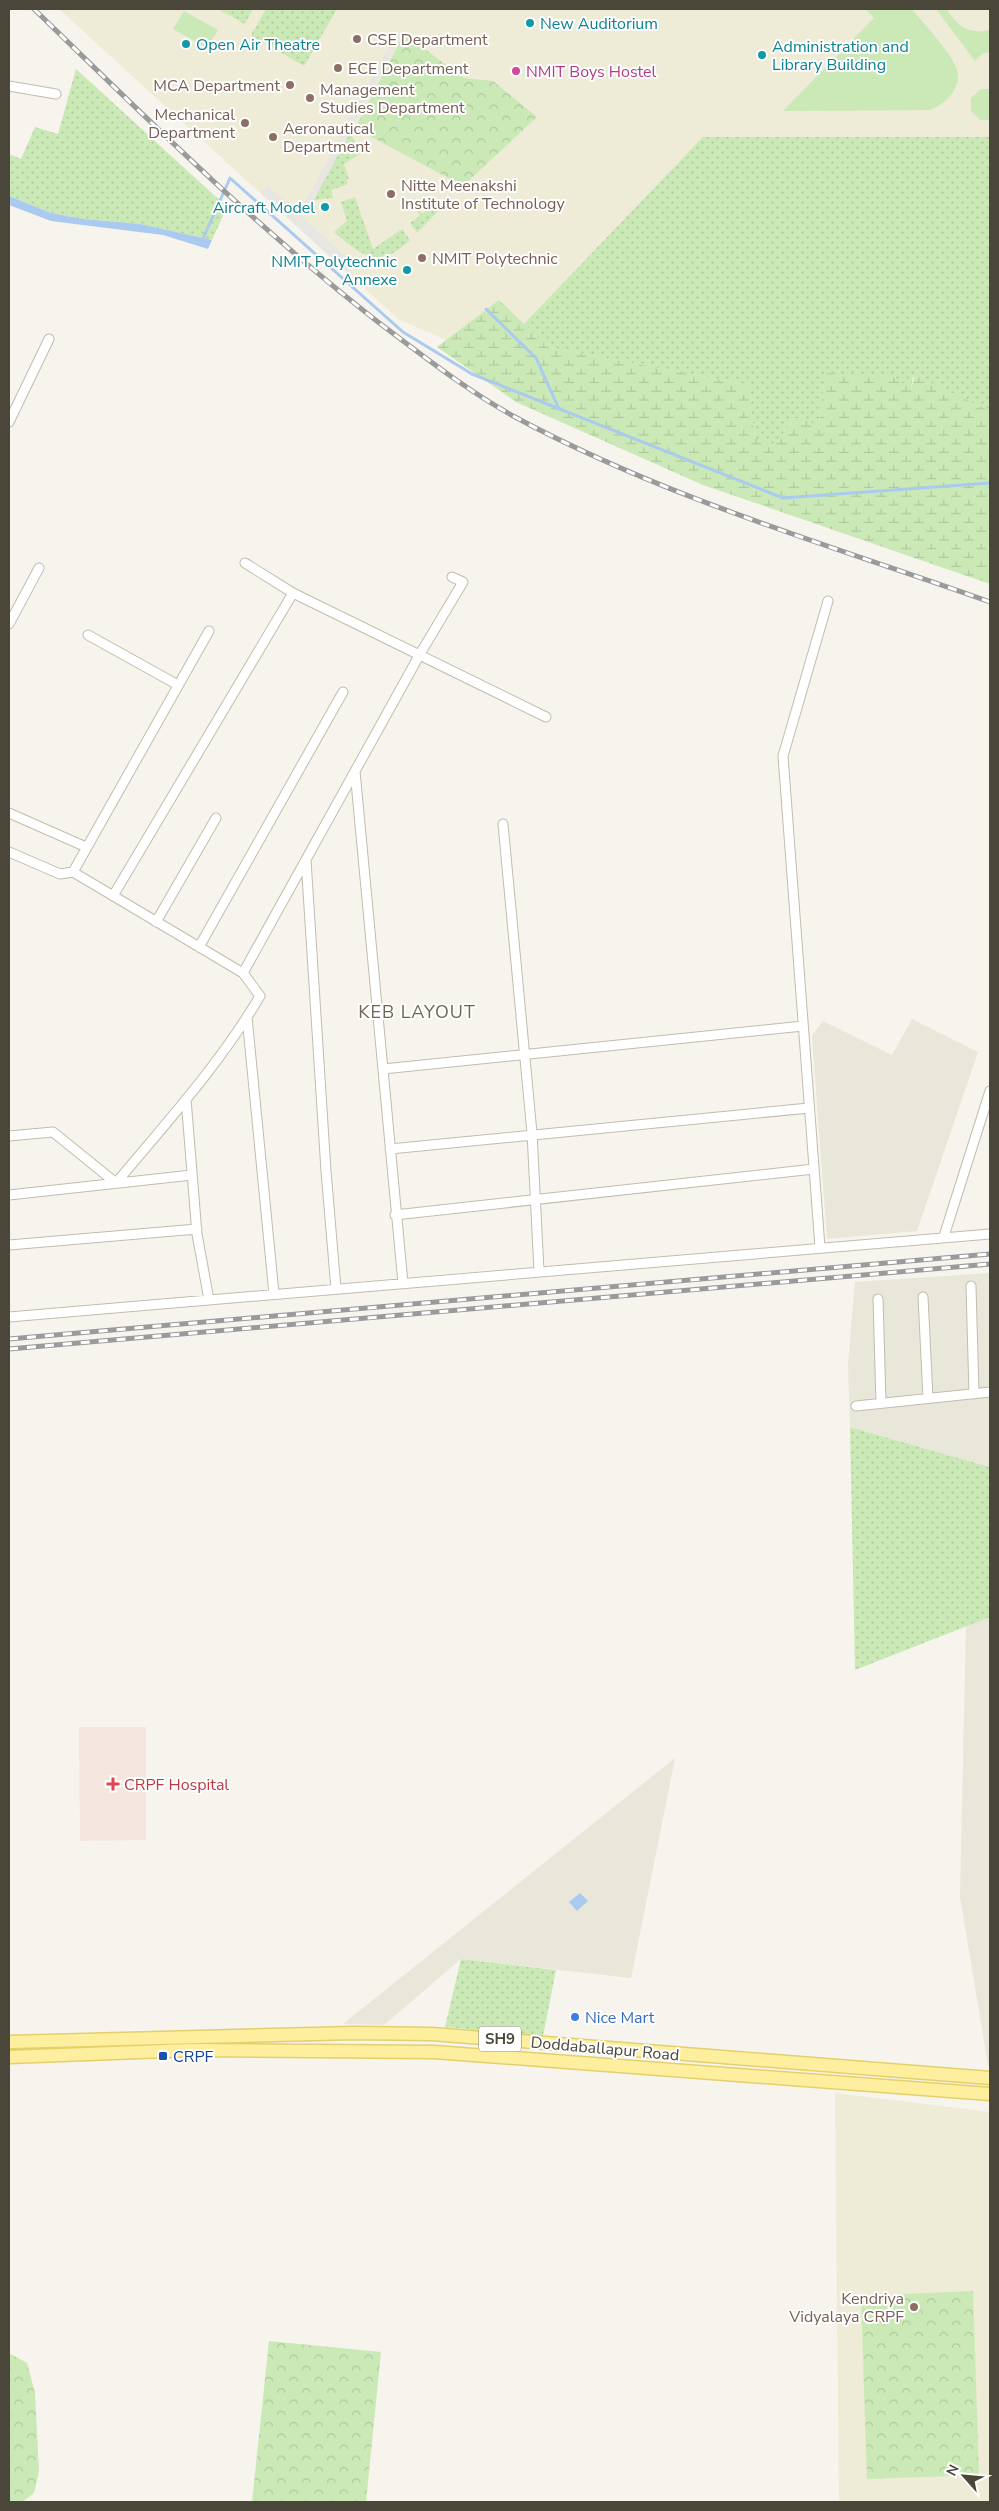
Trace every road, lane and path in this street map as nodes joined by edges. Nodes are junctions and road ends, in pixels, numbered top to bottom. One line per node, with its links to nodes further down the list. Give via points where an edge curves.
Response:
1 (9, 86): 2 (street)
2 (56, 94)
3 (49, 339): 4 (street)
4 (9, 422)
5 (245, 563): 8 (street)
6 (38, 568): 10 (street)
7 (452, 577): 13 (street, via 463,582)
8 (293, 592): 13 (street); 25 (street)
9 (828, 601): 30 (street, via 783,756)
10 (9, 624)
11 (209, 631): 14 (street)
12 (88, 635): 14 (street)
13 (420, 654): 16 (street); 17 (street)
14 (178, 685): 21 (street)
15 (344, 692): 27 (street)
16 (546, 717)
17 (355, 771): 23 (street); 32 (street)
18 (9, 813): 21 (street)
19 (216, 818): 26 (street)
20 (503, 824): 31 (street)
21 (86, 848): 24 (street)
22 (9, 852): 24 (street, via 60,874)
23 (306, 859): 28 (street); 53 (street)
24 (72, 872): 25 (street)
25 (112, 896): 26 (street)
26 (156, 922): 27 (street)
27 (199, 947): 28 (street)
28 (243, 974): 29 (street, via 260,996)
29 (247, 1017): 34 (street); 54 (street)
30 (803, 1026): 31 (street); 35 (street)
31 (523, 1054): 32 (street); 36 (street)
32 (383, 1069): 38 (street)
33 (990, 1091): 47 (street)
34 (186, 1099): 40 (street); 41 (street)
35 (810, 1108): 36 (street); 39 (street)
36 (532, 1133): 38 (street); 43 (street)
37 (9, 1136): 41 (street, via 53,1132)
38 (390, 1149): 44 (street)
39 (814, 1169): 43 (street); 49 (street)
40 (192, 1175): 41 (street); 45 (street)
41 (116, 1184): 42 (street)
42 (9, 1195)
43 (536, 1200): 44 (street); 50 (street)
44 (395, 1215): 51 (street)
45 (197, 1230): 48 (street); 57 (street)
46 (990, 1233): 47 (street)
47 (944, 1236): 49 (street)
48 (9, 1245)
49 (820, 1247): 50 (street)
50 (539, 1272): 51 (street)
51 (403, 1283): 53 (street)
52 (971, 1286): 60 (street)
53 (336, 1289): 54 (street)
54 (274, 1294): 57 (street)
55 (923, 1297): 61 (street)
56 (878, 1299): 62 (street)
57 (209, 1300): 58 (street)
58 (9, 1317)
59 (990, 1392): 60 (street)
60 (974, 1394): 61 (street)
61 (928, 1398): 62 (street)
62 (881, 1403): 63 (street)
63 (856, 1406)
64 (9, 2042): 66 (main road, Doddaballapur Road / SH9, via 432,2034)
65 (9, 2057): 67 (main road, Doddaballapur Road / SH9, via 192,2050 434,2052)
66 (990, 2078)
67 (990, 2094)

